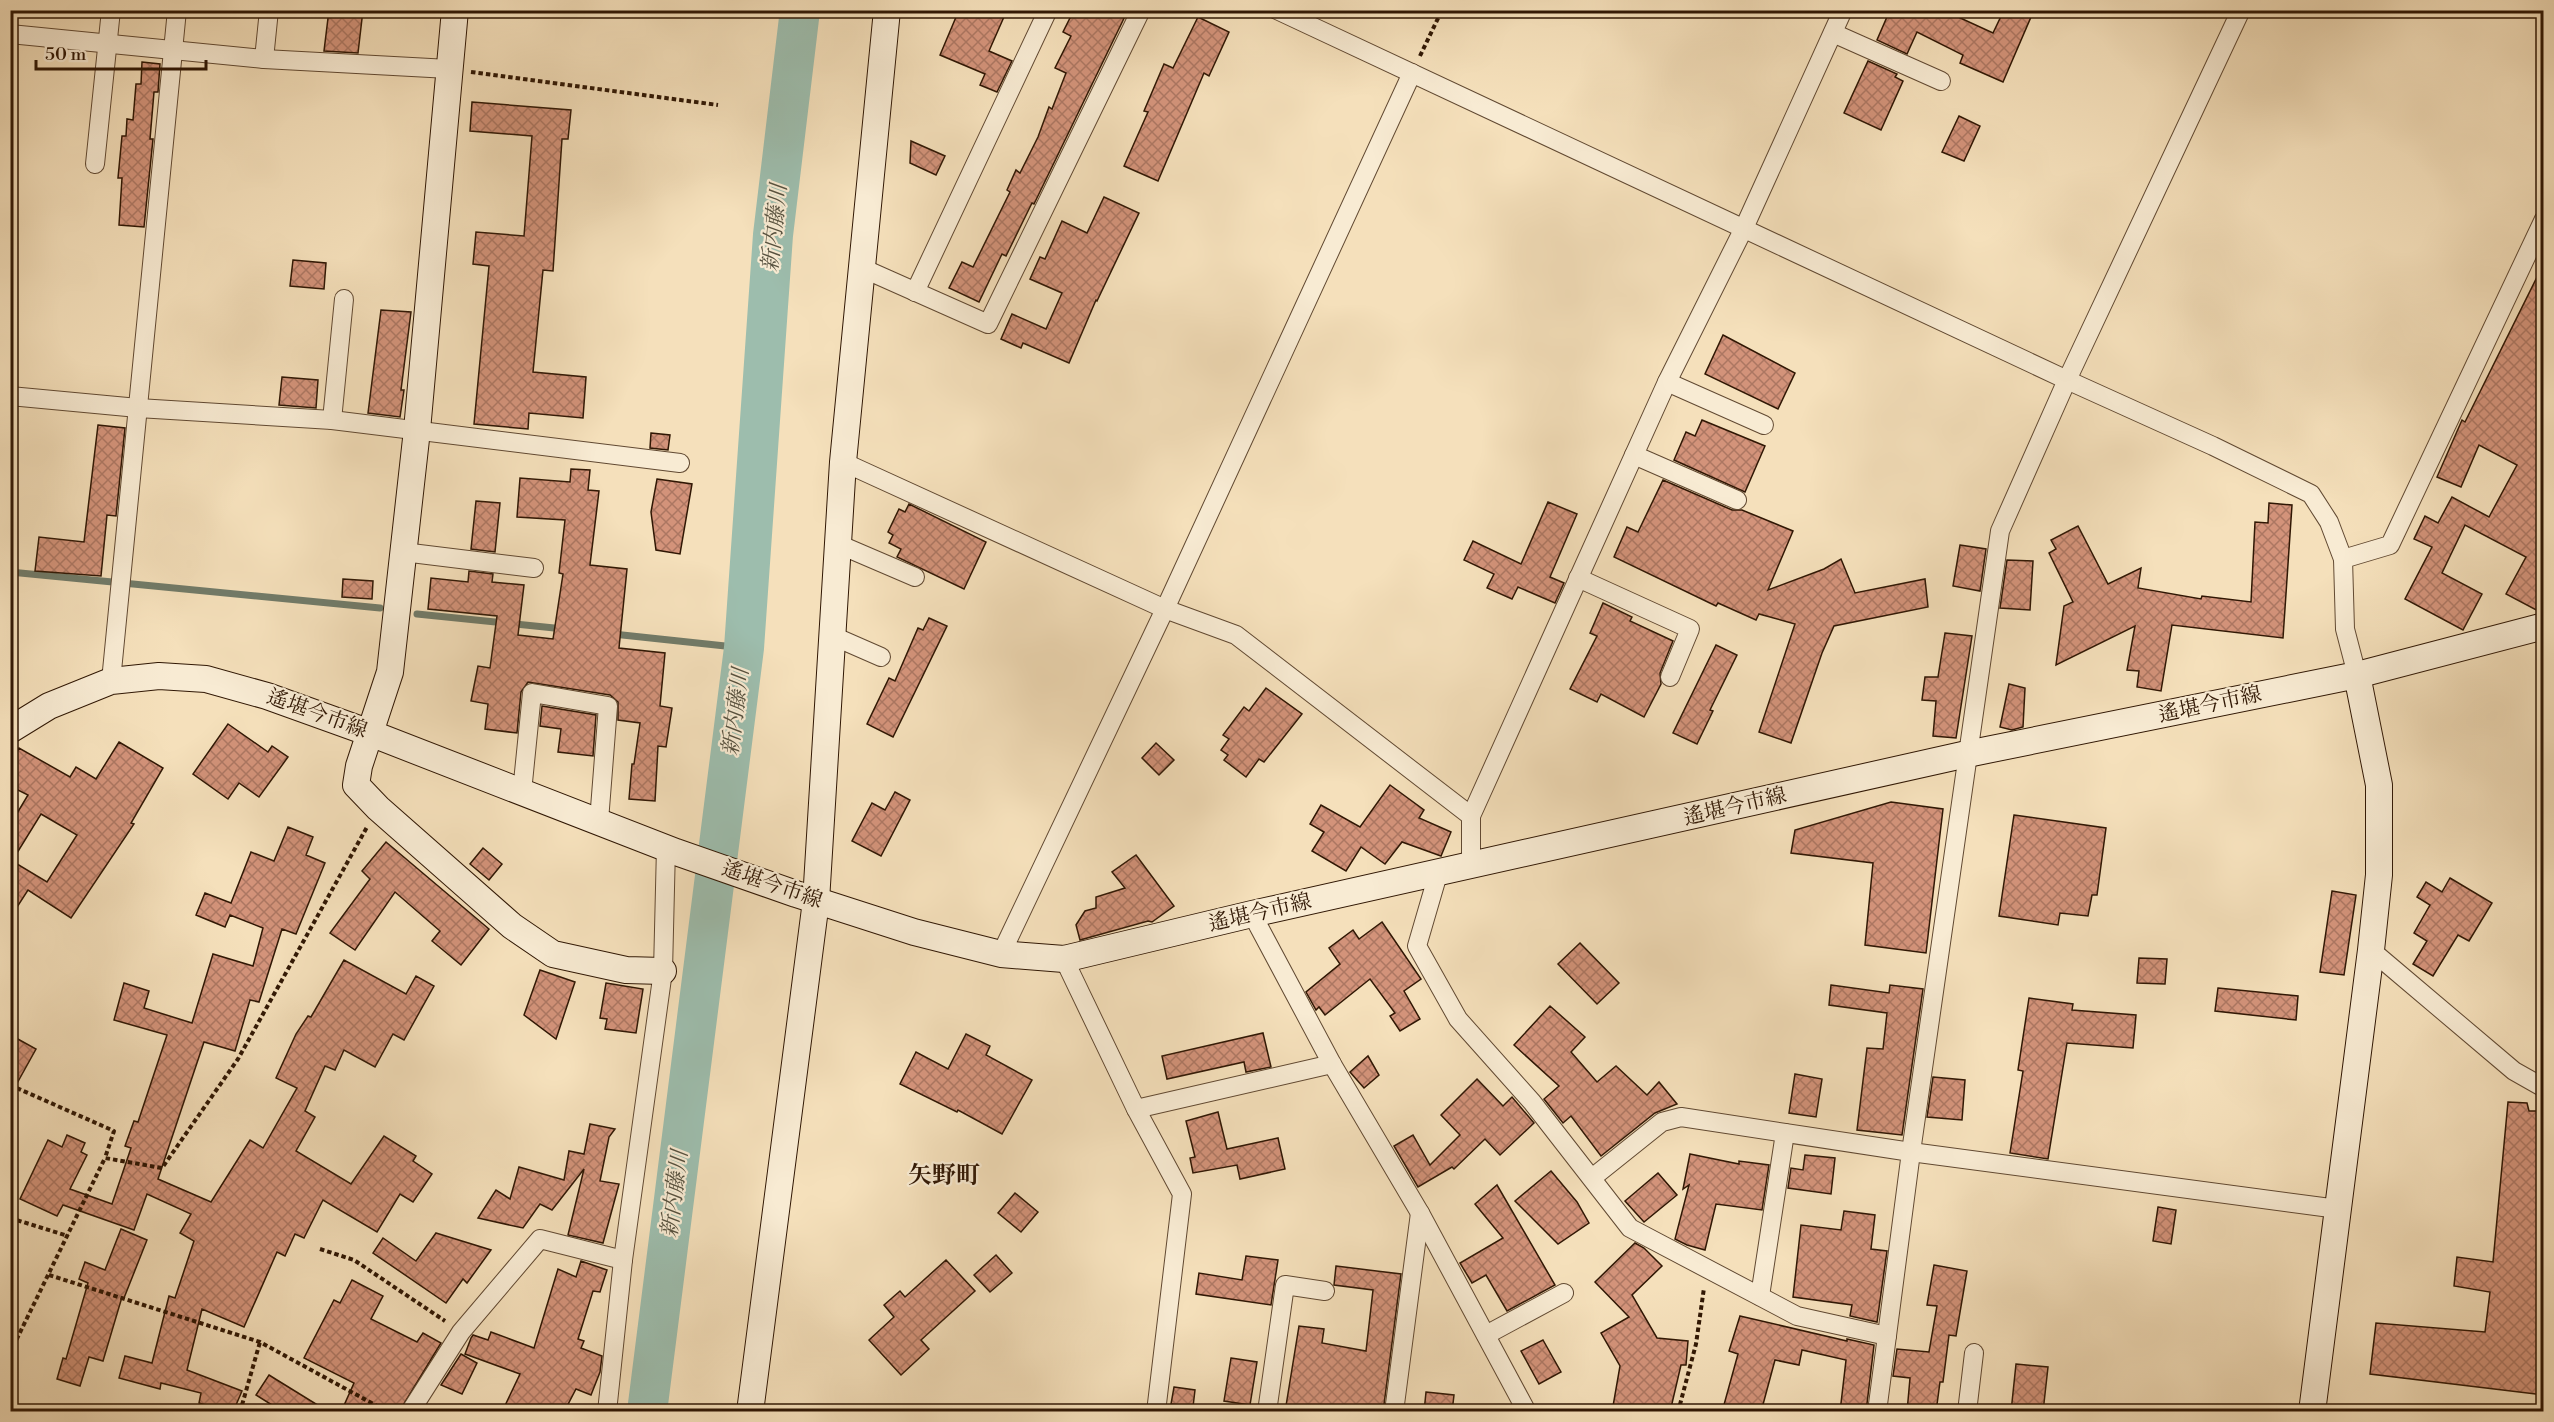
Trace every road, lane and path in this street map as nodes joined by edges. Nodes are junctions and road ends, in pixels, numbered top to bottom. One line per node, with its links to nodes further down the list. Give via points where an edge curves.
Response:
1 (111, 10): 14 (street)
2 (177, 10): 15 (street)
3 (269, 10): 16 (street)
4 (455, 10): 17 (street)
5 (887, 10): 24 (street)
6 (1048, 10): 25 (street)
7 (1141, 10): 25 (street, via 988,324)
8 (1277, 10): 18 (street)
9 (1442, 10): 18 (path)
10 (1843, 10): 12 (street)
11 (2241, 10): 27 (street)
12 (1833, 33): 19 (street); 23 (street)
13 (10, 34): 14 (street)
14 (107, 43): 15 (street); 21 (street)
15 (173, 49): 16 (street); 30 (street)
16 (264, 59): 17 (street)
17 (449, 69): 20 (path); 33 (street)
18 (1412, 74): 23 (street); 44 (street)
19 (1941, 81)
20 (718, 105)
21 (95, 164)
22 (2544, 219): 40 (street, via 2390,545)
23 (1744, 228): 27 (street); 28 (street)
24 (862, 268): 25 (street); 35 (street)
25 (915, 292)
26 (344, 299): 31 (street)
27 (2067, 380): 40 (street, via 2311,494 2329,522); 53 (street, via 2000,531)
28 (1667, 382): 32 (street); 34 (street)
29 (10, 396): 30 (street)
30 (138, 408): 31 (street); 50 (street)
31 (333, 420): 33 (street)
32 (1764, 425)
33 (417, 430): 36 (street); 39 (street)
34 (1634, 455): 37 (street); 43 (street)
35 (843, 462): 38 (street); 44 (street)
36 (680, 463)
37 (1737, 500)
38 (838, 544): 42 (street); 46 (street)
39 (403, 552): 41 (street); 52 (street, via 390,672)
40 (2343, 559): 48 (street, via 2345,628)
41 (534, 568)
42 (915, 577)
43 (1578, 578): 49 (street, via 1690,629); 56 (street)
44 (1165, 609): 56 (street, via 1236,635); 64 (street)
45 (2542, 628): 48 (street, 遙堪今市線)
46 (833, 636): 47 (street); 61 (street)
47 (881, 657)
48 (2357, 675): 53 (street, 遙堪今市線); 63 (street, via 2379,785 2379,875)
49 (1670, 677)
50 (111, 681): 51 (street, 遙堪今市線, via 49,706); 52 (street, 遙堪今市線, via 159,676 206,679)
51 (10, 730)
52 (370, 733): 54 (street, 遙堪今市線); 55 (street, via 358,766 356,785)
53 (1967, 754): 59 (street, 遙堪今市線); 72 (street)
54 (522, 792): 57 (street, 遙堪今市線); 57 (street, via 532,693 608,706)
55 (378, 808): 66 (street, via 512,927 553,954 626,970); 73 (path, via 238,1059 162,1168)
56 (1472, 816): 59 (street)
57 (598, 821): 58 (street, 遙堪今市線)
58 (671, 849): 61 (street, 遙堪今市線); 66 (street)
59 (1471, 866): 60 (street, 遙堪今市線)
60 (1438, 874): 62 (street, 遙堪今市線); 74 (street, via 1417,946 1458,1019 1532,1102)
61 (806, 898): 64 (street, 遙堪今市線); 96 (street)
62 (1252, 914): 65 (street, 遙堪今市線); 67 (street)
63 (2371, 950): 69 (street, via 2514,1071); 75 (street)
64 (1001, 954): 65 (street, 遙堪今市線)
65 (1064, 959): 70 (street)
66 (663, 971): 80 (street)
67 (1332, 1064): 70 (street); 76 (street)
68 (10, 1085): 73 (path, via 114,1131)
69 (2544, 1088)
70 (1136, 1109): 97 (street, via 1182,1194)
71 (1785, 1133): 72 (street); 74 (street, via 1681,1117 1662,1122); 85 (street)
72 (1911, 1152): 75 (street); 88 (street)
73 (105, 1158): 78 (path)
74 (1592, 1179): 81 (street, via 1630,1228)
75 (2338, 1209): 104 (street)
76 (1420, 1213): 87 (street); 99 (street)
77 (10, 1218): 78 (path)
78 (68, 1236): 82 (path)
79 (320, 1249): 86 (path, via 354,1260)
80 (623, 1260): 86 (street, via 540,1239); 95 (street)
81 (1707, 1270): 85 (street); 101 (path, via 1696,1344)
82 (49, 1275): 89 (path); 90 (path)
83 (1326, 1291): 98 (street, via 1285,1286)
84 (1564, 1293): 87 (street)
85 (1760, 1296): 88 (street, via 1797,1316)
86 (461, 1332): 94 (street)
87 (1486, 1335): 100 (street)
88 (1887, 1336): 102 (street)
89 (260, 1342): 92 (path); 93 (path)
90 (10, 1353)
91 (1974, 1353): 103 (street)
92 (240, 1412)
93 (388, 1412)
94 (410, 1412)
95 (608, 1412)
96 (750, 1412)
97 (1156, 1412)
98 (1267, 1412)
99 (1394, 1412)
100 (1527, 1412)
101 (1678, 1412)
102 (1877, 1412)
103 (1967, 1412)
104 (2312, 1412)

